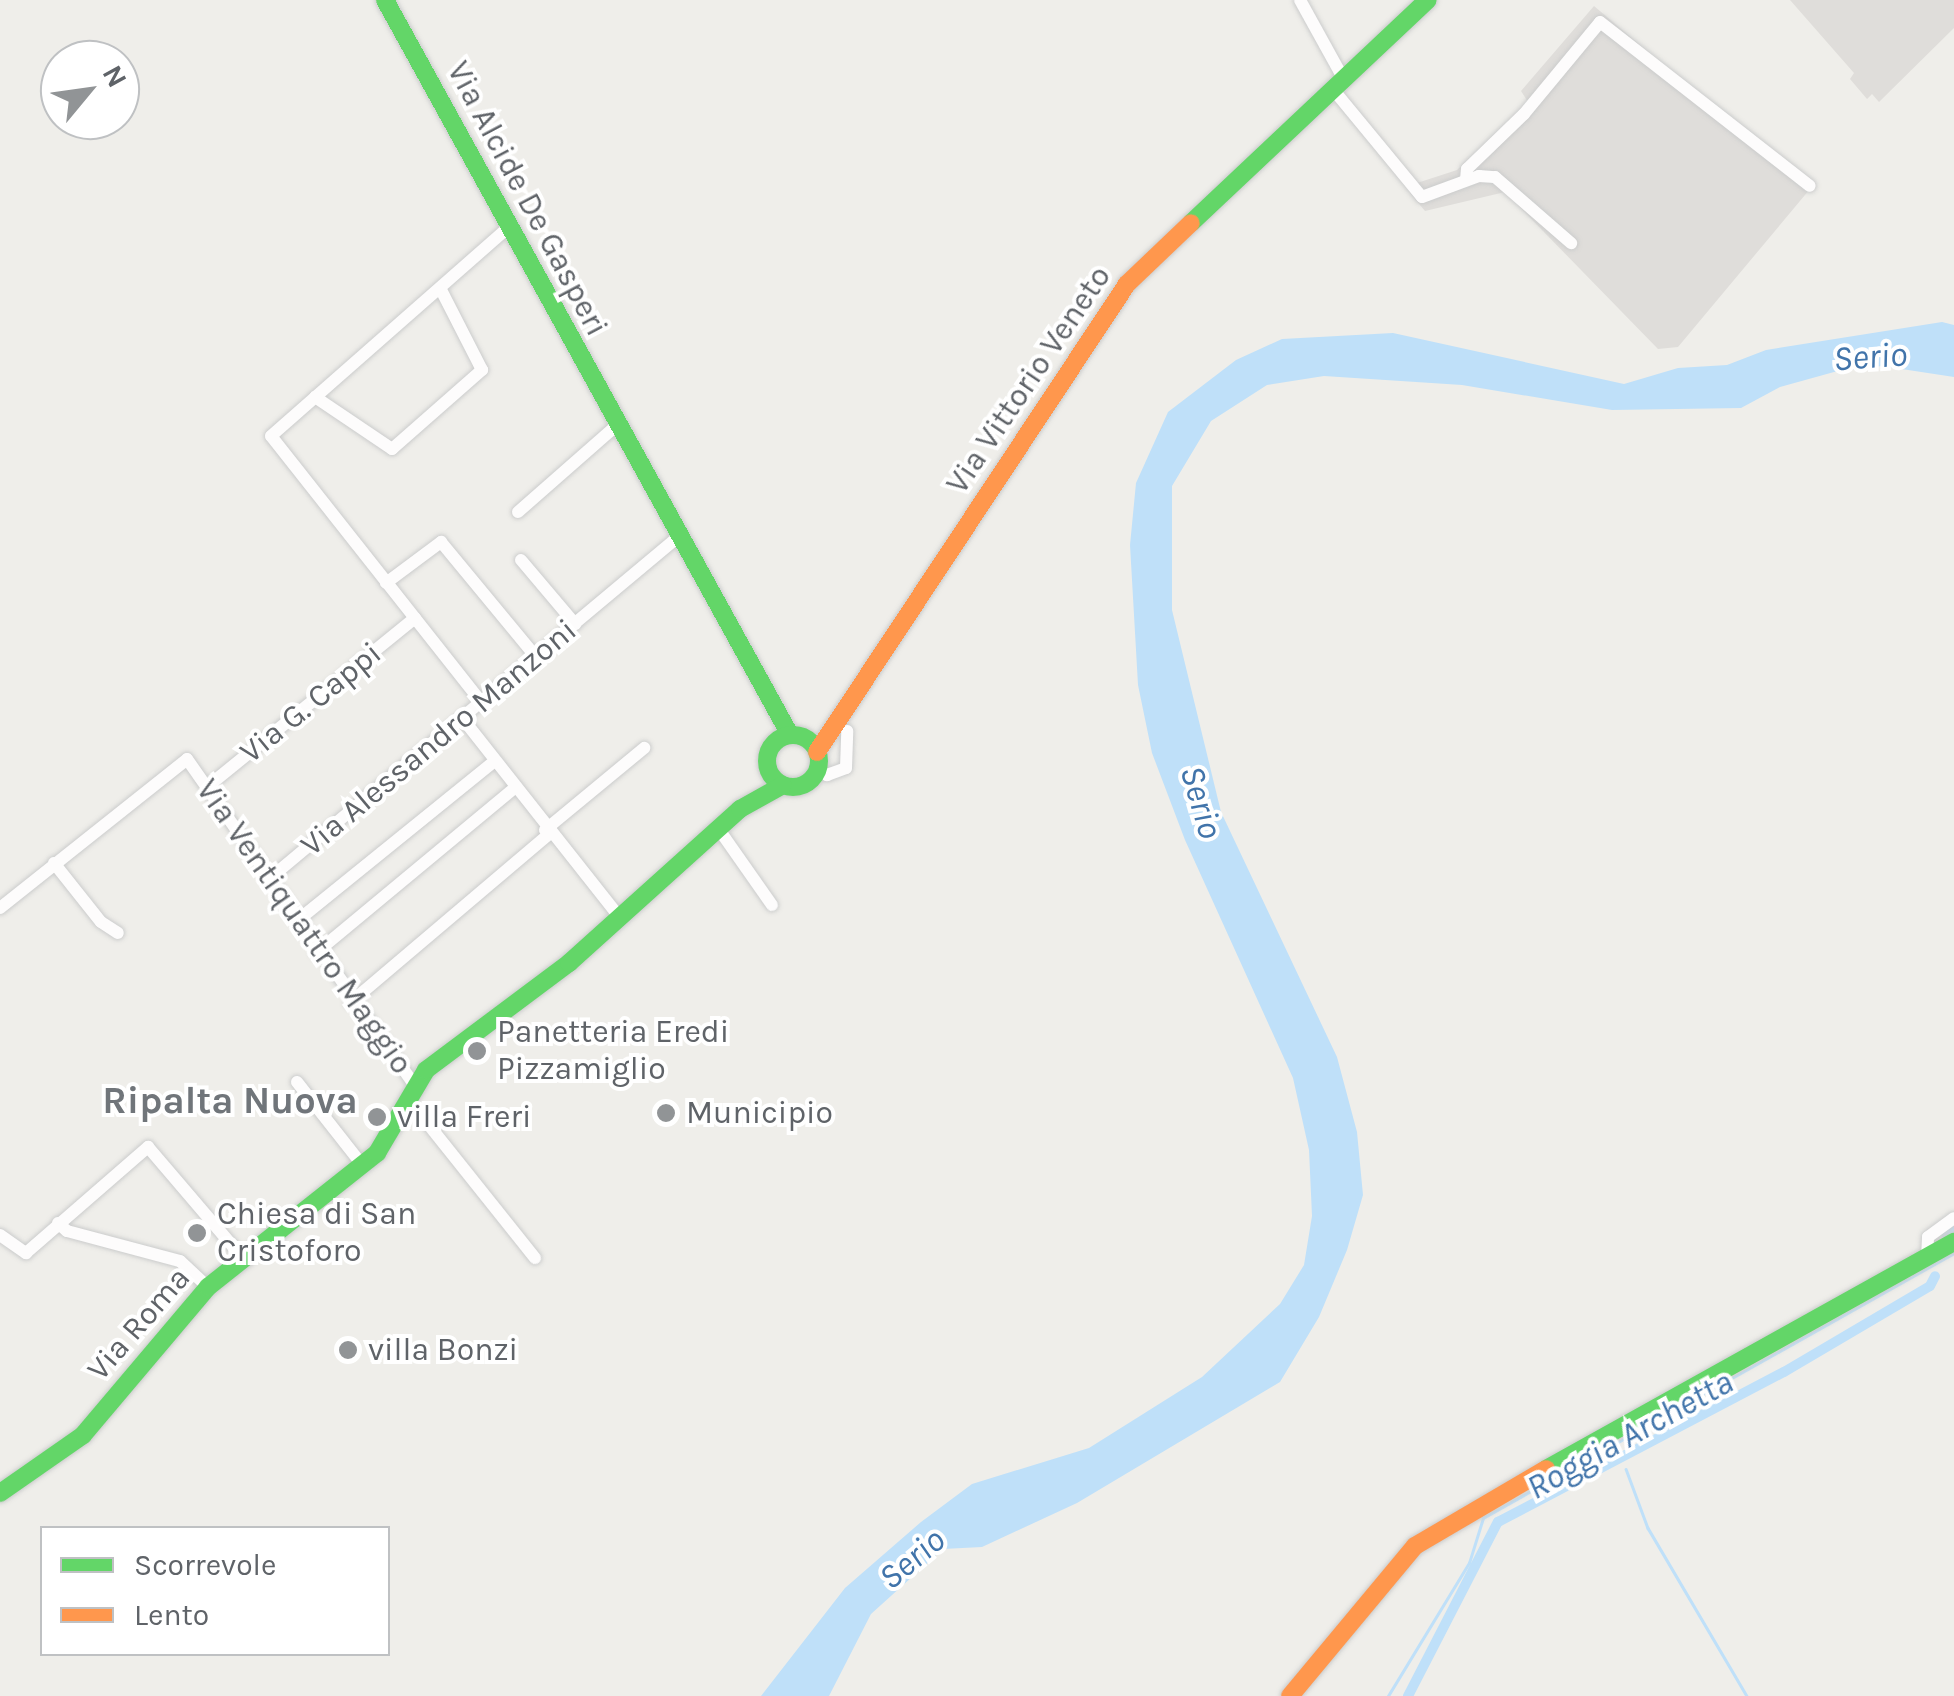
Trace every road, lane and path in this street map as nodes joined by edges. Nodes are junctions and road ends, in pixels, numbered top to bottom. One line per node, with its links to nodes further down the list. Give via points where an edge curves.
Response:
1 (385, 0): 7 (main road, Via Alcide De Gasperi)
2 (1300, 0): 4 (street)
3 (1428, 0): 4 (main road, Via Vittorio Veneto)
4 (1338, 83): 5 (street, via 1422,196); 24 (main road, Via Vittorio Veneto, via 1127,284 849,702)
5 (1466, 180): 6 (street, via 1467,169 1524,114 1600,22); 8 (street, via 1486,174 1503,181)
6 (1810, 186)
7 (508, 228): 9 (street); 11 (main road, Via Alcide De Gasperi)
8 (1571, 243)
9 (440, 288): 10 (street); 10 (street, via 482,370 437,410 392,448)
10 (315, 397): 15 (street, Via G. Cappi, via 271,436)
11 (616, 426): 12 (street); 13 (main road, Via Alcide De Gasperi)
12 (518, 512)
13 (678, 538): 17 (street, Via Alessandro Manzoni); 19 (main road, Via Alcide De Gasperi)
14 (521, 560): 17 (street)
15 (386, 583): 16 (street, Via G. Cappi); 18 (street, via 441,542)
16 (415, 618): 20 (street, Via G. Cappi); 28 (street, Via G. Cappi)
17 (575, 624): 18 (street, Via Alessandro Manzoni)
18 (536, 657): 20 (street, Via Alessandro Manzoni)
19 (767, 699): 24 (main road, Via Alcide De Gasperi); 25 (main road, Via Alcide De Gasperi)
20 (482, 703): 21 (street, Via Alessandro Manzoni)
21 (462, 720): 26 (street); 33 (street, Via Alessandro Manzoni)
22 (847, 731): 24 (street, via 846,768 827,775)
23 (644, 748): 31 (street)
24 (808, 749): 25 (main road); 27 (main road, via 800,786)
25 (770, 750): 27 (main road, Via Alcide De Gasperi)
26 (492, 763): 29 (street); 37 (street)
27 (777, 780): 30 (main road)
28 (207, 787): 32 (street, Via Ventiquattro Maggio, via 187,758); 33 (street, Via Ventiquattro Maggio)
29 (512, 790): 31 (street); 39 (street)
30 (718, 828): 34 (street); 36 (main road)
31 (546, 833): 36 (street); 40 (street)
32 (54, 863): 35 (street, Via Ventiquattro Maggio); 38 (street, via 101,922)
33 (269, 879): 37 (street, Via Ventiquattro Maggio)
34 (772, 905)
35 (0, 908)
36 (620, 918): 42 (main road, via 444,1054)
37 (297, 921): 39 (street, Via Ventiquattro Maggio)
38 (118, 933)
39 (317, 952): 40 (street, Via Ventiquattro Maggio)
40 (351, 1002): 42 (street, Via Ventiquattro Maggio)
41 (297, 1082): 44 (street)
42 (416, 1086): 43 (main road, Via Roma)
43 (405, 1108): 44 (main road, Via Roma); 51 (street, via 424,1119)
44 (363, 1166): 49 (main road, Via Roma)
45 (1954, 1218): 50 (street, via 1928,1237)
46 (58, 1223): 47 (street, via 26,1253); 49 (street, via 148,1147); 52 (street, via 67,1232 180,1262)
47 (0, 1235)
48 (1954, 1242): 50 (main road)
49 (242, 1257): 52 (main road, Via Roma)
50 (1927, 1257): 54 (main road, via 1438,1529 1415,1546)
51 (536, 1258)
52 (208, 1287): 53 (main road, Via Roma, via 83,1434)
53 (0, 1493)
54 (1290, 1696)

